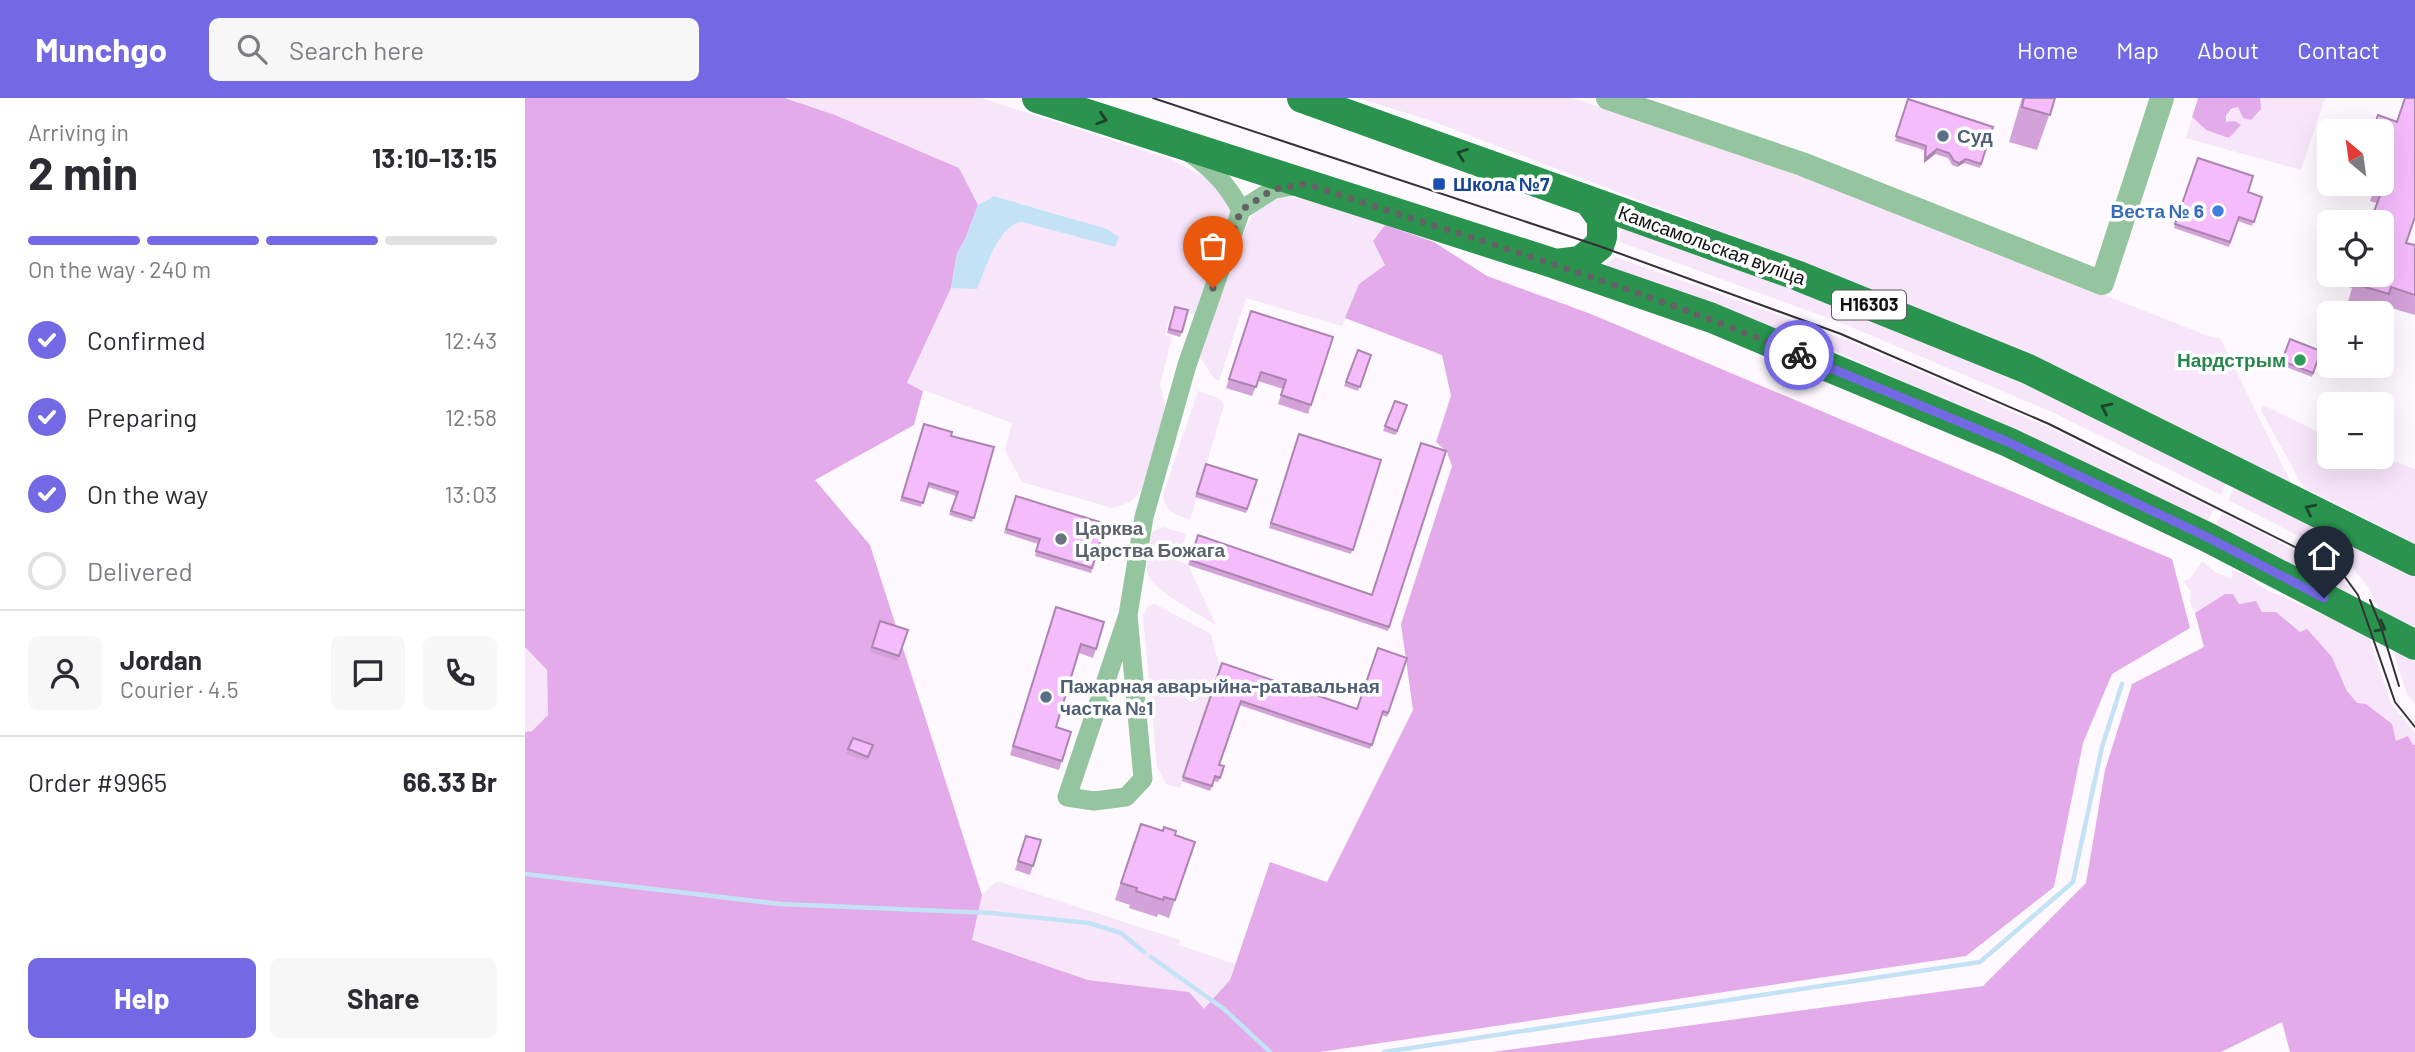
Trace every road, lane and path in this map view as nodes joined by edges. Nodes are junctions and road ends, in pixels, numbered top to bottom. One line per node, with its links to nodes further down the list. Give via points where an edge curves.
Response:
1 (1037, 98): 5 (main road, one-way to 5)
2 (1302, 98): 7 (main road, Камсамольская вуліца / Н16303, one-way to 2)
3 (1608, 98): 4 (street, via 1802,164 2102,284)
4 (2162, 98)
5 (1177, 144): 6 (main road); 8 (street, via 1222,180)
6 (1307, 184): 8 (street, via 1274,189); 9 (main road)
7 (1590, 201): 9 (main road, via 1602,219 1599,246 1580,261); 10 (main road, Камсамольская вуліца / Н16303, one-way to 7, via 2028,369 1796,275)
8 (1241, 210): 11 (street, via 1187,365 1158,466 1144,517)
9 (1556, 264): 12 (main road, one-way to 12, via 1712,318 2008,442 2207,537)
10 (2415, 561)
11 (1128, 615): 11 (street, via 1076,771 1067,797 1094,801 1126,797 1143,779)
12 (2415, 645)

